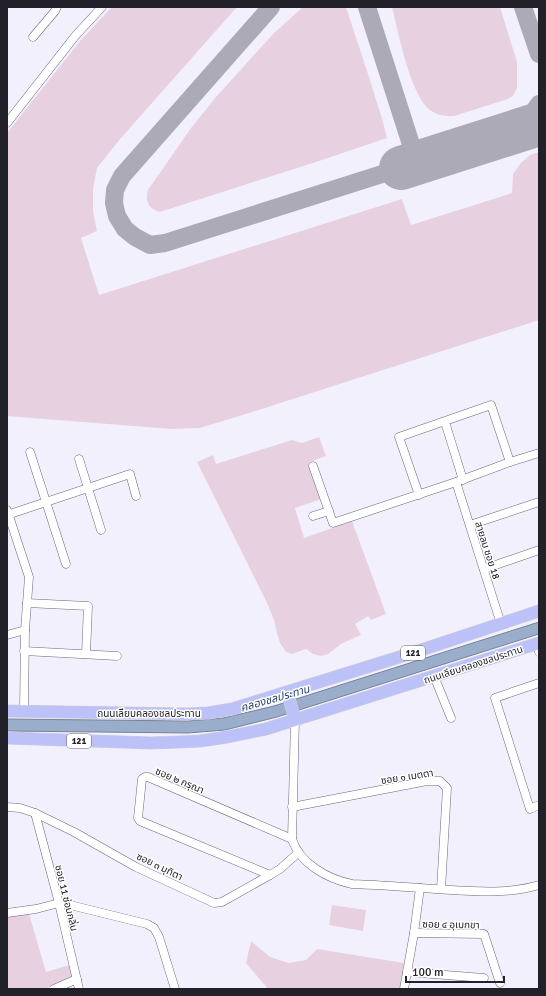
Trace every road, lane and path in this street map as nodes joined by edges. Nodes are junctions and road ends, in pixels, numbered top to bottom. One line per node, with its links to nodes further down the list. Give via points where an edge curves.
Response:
1 (57, 7): 3 (street)
2 (102, 7): 4 (street, via 76,35)
3 (33, 37)
4 (7, 123)
5 (445, 422): 9 (street, via 491,405); 11 (street, สายลม ซอย 18); 13 (street, via 399,437)
6 (30, 452): 15 (street)
7 (539, 453): 9 (street)
8 (79, 459): 12 (street)
9 (510, 462): 11 (street)
10 (313, 466): 17 (street)
11 (460, 481): 13 (street); 20 (street, สายลม ซอย 18)
12 (88, 488): 14 (street, via 130,474); 15 (street); 21 (street)
13 (419, 494): 17 (street, via 333,522)
14 (136, 496)
15 (46, 502): 18 (street); 23 (street)
16 (539, 502): 20 (street)
17 (329, 511): 19 (street)
18 (8, 513): 25 (street, via 29,577)
19 (313, 516)
20 (470, 525): 24 (street, สายลม ซอย 18)
21 (101, 530)
22 (539, 550): 24 (street)
23 (66, 564)
24 (484, 569): 27 (street, สายลม ซอย 18)
25 (27, 603): 28 (street); 32 (street, via 88,606)
26 (539, 612): 27 (main road, ถนนเลียบคลองชลประทาน / 121)
27 (501, 624): 36 (main road, ถนนเลียบคลองชลประทาน / 121)
28 (25, 630): 29 (street); 31 (street)
29 (7, 635)
30 (538, 646): 34 (main road, ถนนเลียบคลองชลประทาน / 121)
31 (24, 652): 32 (street); 38 (street)
32 (86, 654): 33 (street)
33 (117, 656)
34 (434, 676): 39 (main road, ถนนเลียบคลองชลประทาน / 121); 40 (street)
35 (539, 683): 42 (street, via 495,698 530,809)
36 (288, 696): 38 (main road, ถนนเลียบคลองชลประทาน / 121, via 208,713); 39 (main road)
37 (7, 711): 38 (main road, ถนนเลียบคลองชลประทาน / 121)
38 (24, 712)
39 (294, 717): 41 (main road, ถนนเลียบคลองชลประทาน / 121, via 266,729 200,741 151,743); 44 (street)
40 (451, 718)
41 (7, 738)
42 (539, 805)
43 (7, 807): 45 (street, ซอย ๓ มุทิตา)
44 (292, 807): 46 (street); 51 (street, ซอย ๑ เมตตา, via 427,781 440,781 447,788)
45 (35, 813): 48 (street, ซอย ๓ มุทิตา, via 136,867 214,903 222,902); 52 (street, ซอย 11 ซ่อนกลิ่น)
46 (292, 839): 47 (street); 48 (street, ซอย ๒ กรุณา, via 148,777 142,779 138,818 140,821)
47 (298, 853): 48 (street, ซอย ๓ มุทิตา); 50 (street, via 311,866 342,882)
48 (270, 876)
49 (539, 885): 51 (street, via 497,892)
50 (420, 888): 51 (street); 54 (street)
51 (441, 889)
52 (59, 903): 53 (street); 57 (street, ซอย 11 ซ่อนกลิ่น); 61 (street, via 147,924 154,928)
53 (7, 913)
54 (414, 933): 55 (street); 58 (street, ซอย ๔ อุเบกขา, via 484,934)
55 (407, 972): 56 (street); 62 (street)
56 (484, 978)
57 (77, 979): 59 (street); 60 (street, ซอย 11 ซ่อนกลิ่น)
58 (500, 984)
59 (54, 989)
60 (79, 989)
61 (175, 989)
62 (404, 989)

